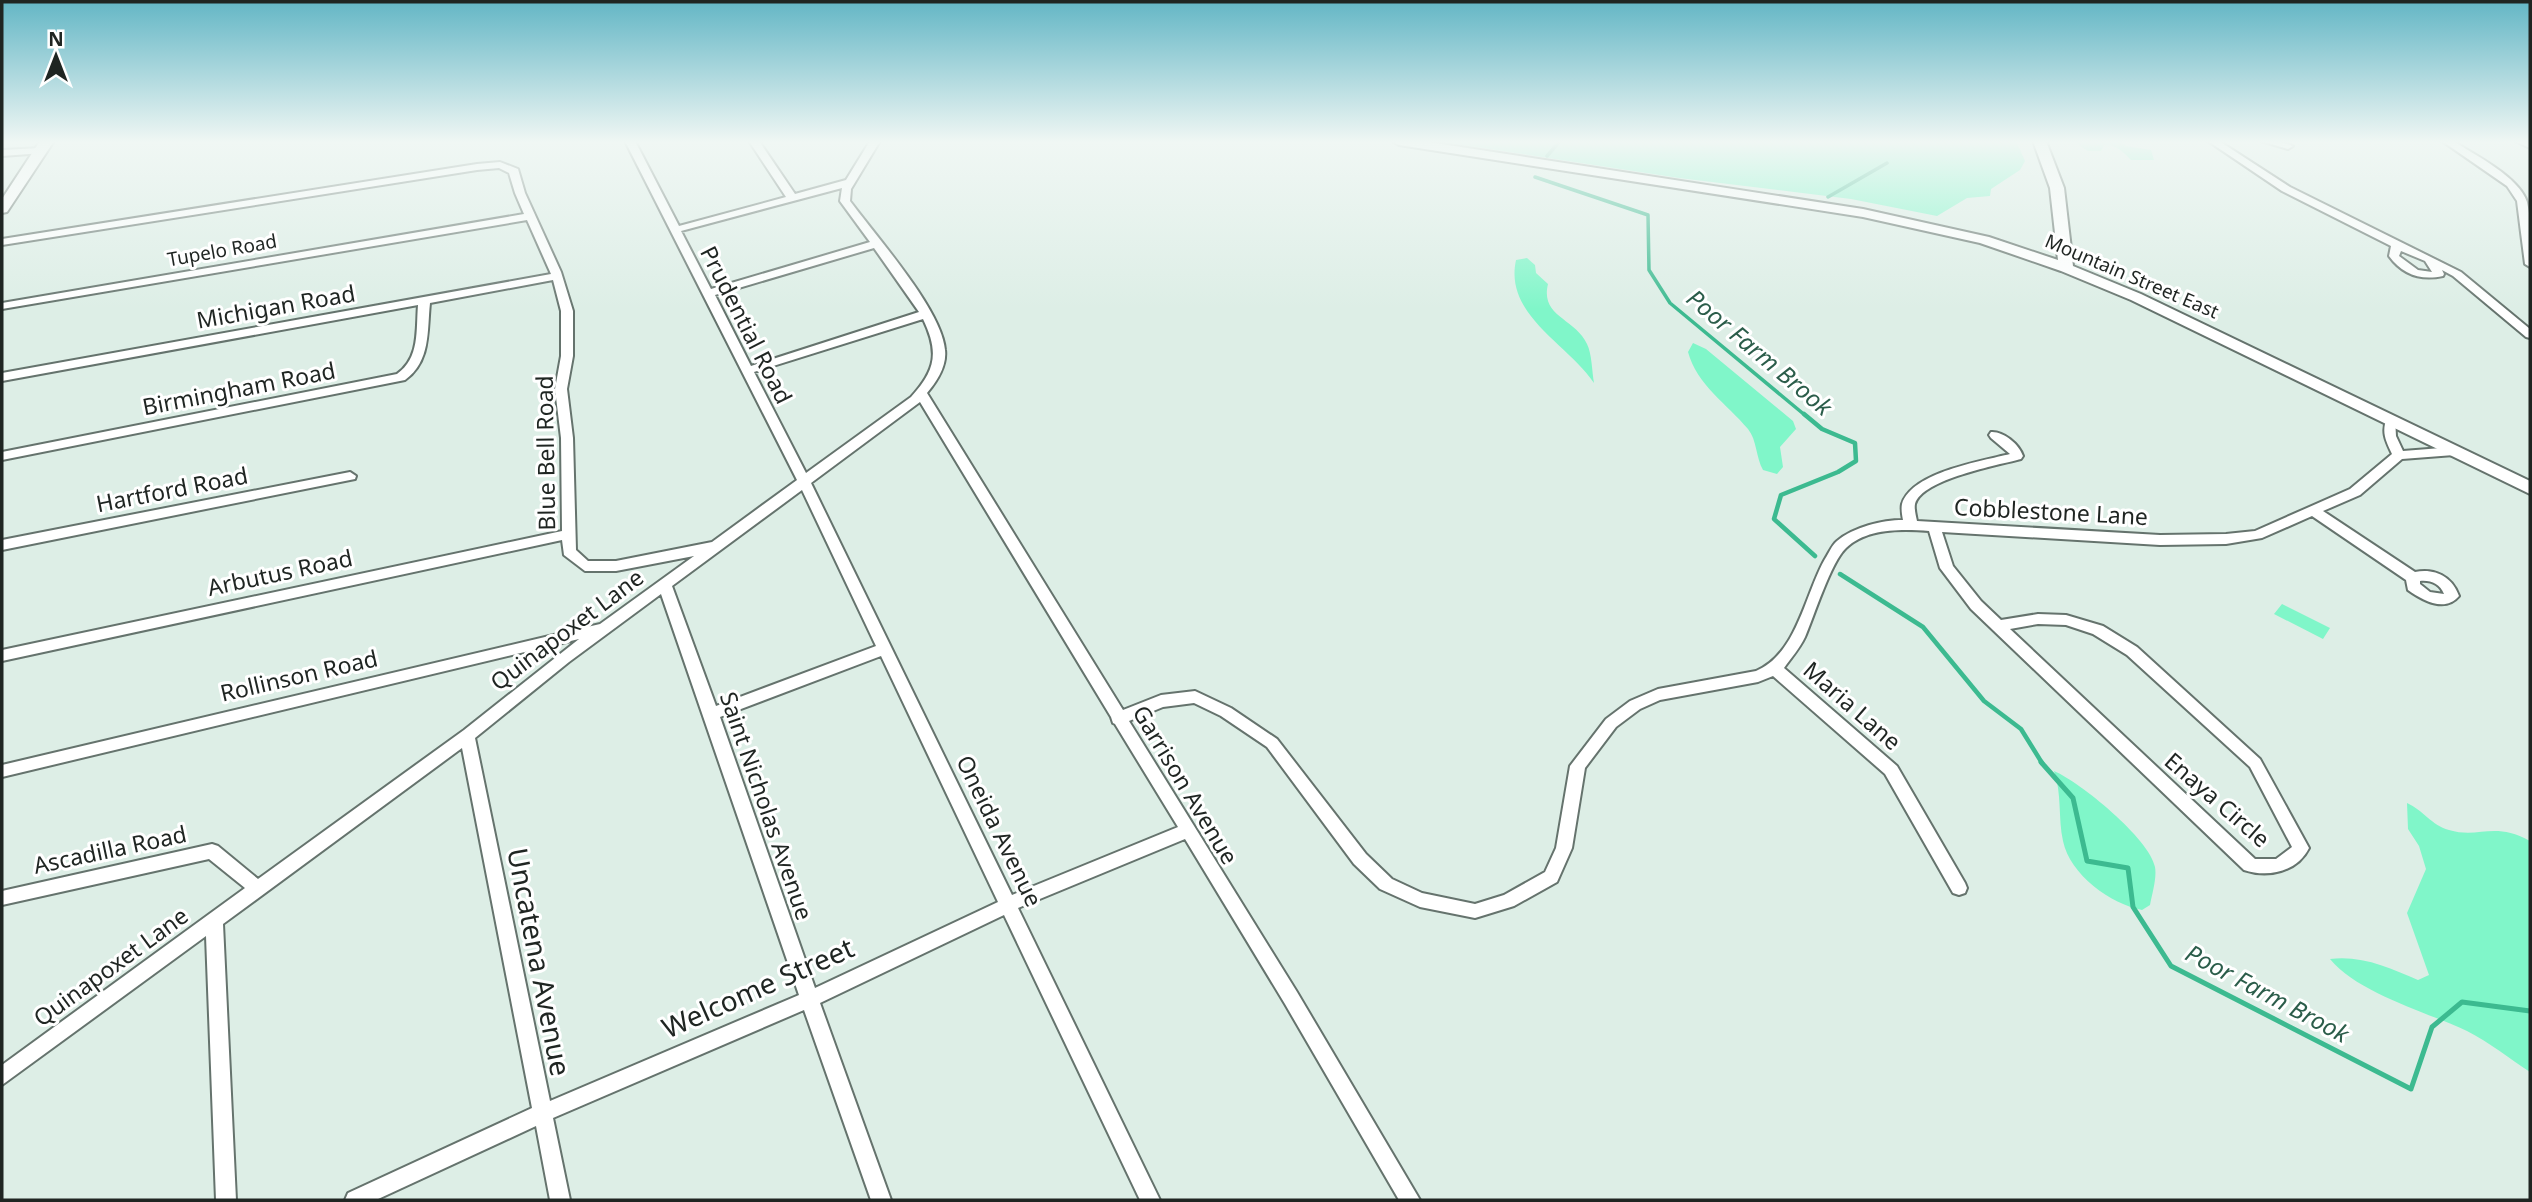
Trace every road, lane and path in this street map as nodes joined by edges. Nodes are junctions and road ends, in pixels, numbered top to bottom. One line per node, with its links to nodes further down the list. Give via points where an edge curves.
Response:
1 (289, 197): 13 (street, Blue Bell Road)
2 (524, 197): 11 (street, Blue Bell Road)
3 (658, 197): 12 (street, Prudential Road)
4 (795, 197): 10 (street)
5 (846, 197): 14 (street, Quinapoxet Lane)
6 (1755, 197): 18 (main road, Mountain Street East, via 1900,220 1984,240)
7 (2058, 197): 18 (main road)
8 (2302, 197): 15 (street)
9 (2519, 197): 17 (street)
10 (792, 198): 12 (street)
11 (531, 216): 19 (street, Blue Bell Road); 22 (street, Tupelo Road)
12 (674, 230): 20 (street, Prudential Road)
13 (2, 242)
14 (876, 244): 20 (street); 23 (street, Quinapoxet Lane)
15 (2397, 245): 16 (street); 16 (street, via 2395,256 2409,271 2440,274)
16 (2429, 260): 24 (street, via 2456,274)
17 (2530, 264)
18 (2066, 268): 28 (main road, Mountain Street East, via 2136,297)
19 (557, 276): 21 (street, Michigan Road); 39 (street, Blue Bell Road, via 568,328 561,389 568,438)
20 (707, 294): 25 (street, Prudential Road)
21 (424, 302): 26 (street, Michigan Road); 32 (street, Birmingham Road, via 419,358 401,377)
22 (2, 306)
23 (926, 314): 25 (street); 27 (street, Quinapoxet Lane, via 940,351 930,384)
24 (2530, 335)
25 (746, 371): 34 (street, Prudential Road)
26 (2, 377)
27 (921, 393): 34 (street, Quinapoxet Lane); 50 (street, Garrison Avenue)
28 (2391, 421): 30 (main road, Mountain Street East); 31 (street, via 2390,436)
29 (1996, 435): 37 (street, via 2017,456 1917,489 1909,504)
30 (2454, 451): 31 (street); 35 (main road, Mountain Street East)
31 (2399, 454): 36 (street, Cobblestone Lane, via 2355,492)
32 (2, 456)
33 (350, 475): 40 (street, Hartford Road)
34 (805, 483): 41 (street, Quinapoxet Lane); 46 (street, Oneida Avenue)
35 (2530, 488)
36 (2314, 511): 38 (street, Cobblestone Lane, via 2257,535 2213,540); 42 (street)
37 (1911, 525): 38 (street, Cobblestone Lane); 48 (street, Cobblestone Lane, via 1861,533 1840,545 1797,639)
38 (1934, 526): 44 (street, Enaya Circle, via 1947,568)
39 (568, 534): 41 (street, Blue Bell Road, via 569,552 586,566 616,566); 47 (street, Arbutus Road)
40 (2, 545)
41 (715, 547): 43 (street, Quinapoxet Lane)
42 (2413, 578)
43 (666, 585): 45 (street, Quinapoxet Lane); 49 (street, Saint Nicholas Avenue)
44 (1998, 626): 44 (street, Enaya Circle, via 2250,865 2264,869 2290,862 2301,848 2255,763 2132,651 2098,630 2066,620)
45 (607, 627): 51 (street, Quinapoxet Lane); 52 (street, Rollinson Road)
46 (883, 649): 49 (street); 57 (street, Oneida Avenue)
47 (2, 656)
48 (1775, 669): 50 (street, via 1658,695 1611,723 1578,766 1564,848 1551,877 1508,901 1475,911 1420,900 1386,884 1360,859 1272,743 1226,712 1195,697 1161,701); 55 (street, Maria Lane, via 1891,770)
49 (712, 714): 59 (street, Saint Nicholas Avenue)
50 (1118, 719): 53 (street, Garrison Avenue)
51 (467, 734): 54 (street, Quinapoxet Lane); 61 (street, Uncatena Avenue)
52 (2, 771)
53 (1186, 831): 57 (street, Welcome Street); 67 (street, Garrison Avenue)
54 (257, 888): 56 (street, Ascadilla Road, via 212,852); 58 (street, Quinapoxet Lane)
55 (1959, 888)
56 (2, 898)
57 (1010, 904): 59 (street, Welcome Street); 66 (street, Oneida Avenue)
58 (214, 920): 60 (street, Quinapoxet Lane); 62 (street)
59 (807, 1000): 61 (street, Welcome Street); 65 (street, Saint Nicholas Avenue)
60 (2, 1076)
61 (543, 1113): 63 (street, Welcome Street); 64 (street, Uncatena Avenue)
62 (226, 1200)
63 (355, 1200)
64 (560, 1200)
65 (881, 1200)
66 (1150, 1200)
67 (1410, 1200)

